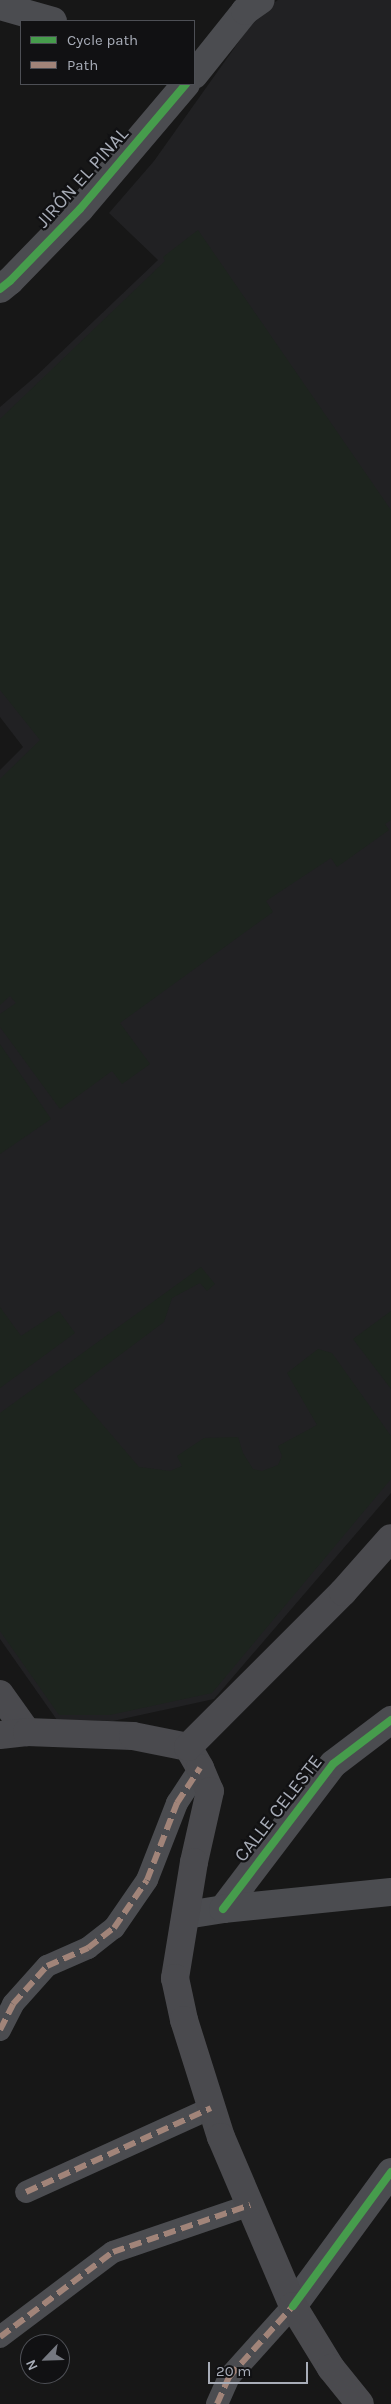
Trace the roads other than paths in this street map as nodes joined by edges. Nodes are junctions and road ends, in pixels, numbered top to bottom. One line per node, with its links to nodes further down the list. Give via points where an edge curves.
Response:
1 (261, 0): 4 (street, via 246,11)
2 (0, 6): 3 (street)
3 (49, 20)
4 (195, 73)
5 (185, 85): 6 (street, JIRÓN EL PINAL, via 80,209)
6 (3, 280)
7 (391, 1538): 12 (main road, via 343,1592 218,1715)
8 (0, 1694): 10 (main road)
9 (391, 1720): 14 (street, CALLE CELESTE, via 333,1764)
10 (27, 1732): 11 (main road); 12 (main road, via 134,1736)
11 (0, 1735)
12 (199, 1768): 15 (main road); 16 (street, via 177,1803 147,1880 114,1928 88,1948 47,1966 13,2004)
13 (391, 1892): 14 (street)
14 (224, 1909): 15 (street)
15 (186, 1915): 17 (main road, via 175,1978 184,2020)
16 (0, 2030)
17 (211, 2108): 19 (street); 20 (main road)
18 (391, 2172): 21 (street)
19 (26, 2192)
20 (250, 2205): 21 (main road); 22 (street, via 113,2252)
21 (293, 2306): 23 (street, via 229,2377); 24 (main road, via 331,2368)
22 (0, 2337)
23 (217, 2404)
24 (360, 2404)

